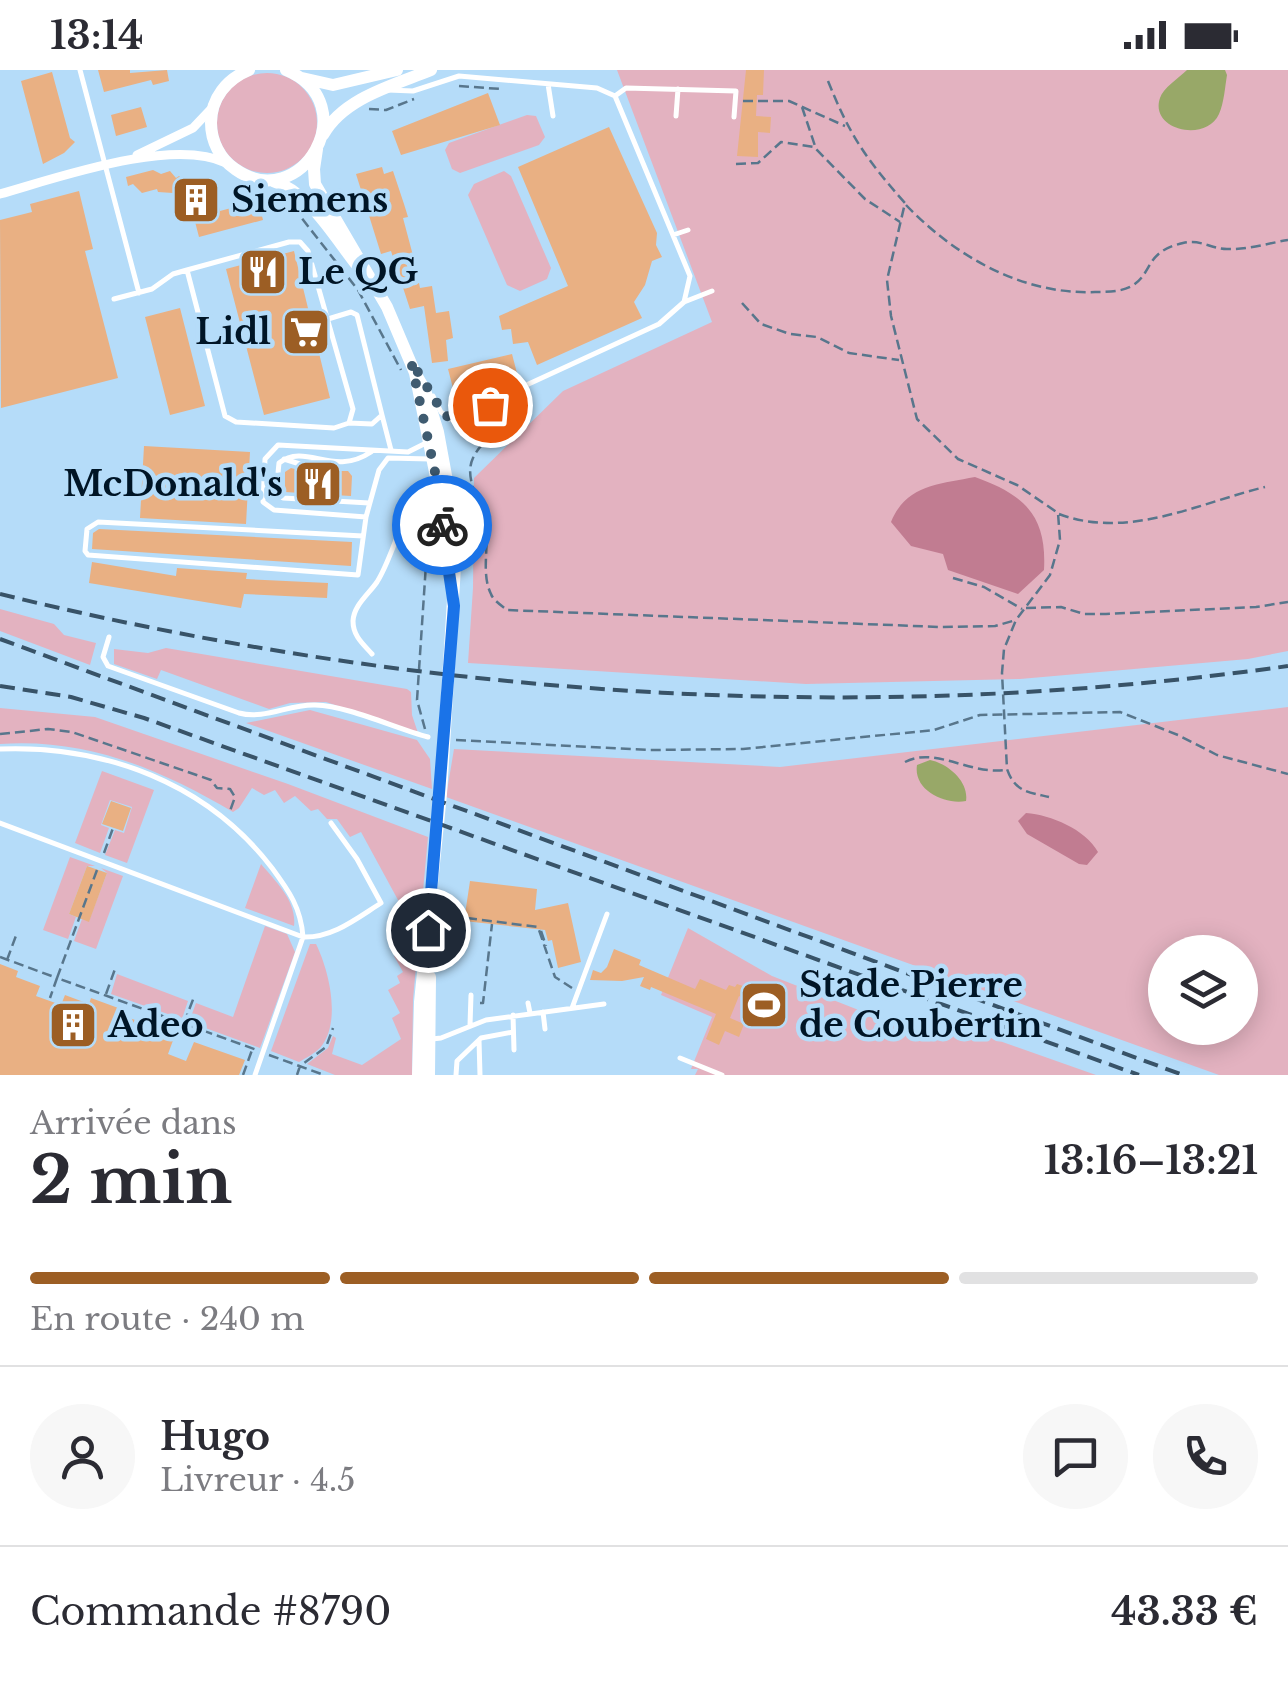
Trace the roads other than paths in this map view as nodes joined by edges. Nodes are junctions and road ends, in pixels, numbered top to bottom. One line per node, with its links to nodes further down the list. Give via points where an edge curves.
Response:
1 (80, 70): 17 (lane)
2 (249, 70): 11 (main road, via 226,84)
3 (286, 70): 6 (main road)
4 (397, 70): 6 (main road, via 333,85)
5 (431, 70): 8 (main road)
6 (300, 77): 15 (main road, via 321,107)
7 (548, 84): 8 (lane, via 458,76 412,91); 10 (lane); 12 (lane)
8 (386, 89): 15 (main road, via 343,112)
9 (678, 89): 10 (lane, via 626,88); 13 (lane); 14 (lane, via 736,91)
10 (616, 96): 22 (lane)
11 (214, 104): 16 (street, via 181,136); 18 (main road, via 213,138)
12 (553, 116)
13 (676, 116)
14 (734, 116)
15 (320, 143): 19 (main road, via 298,170); 24 (main road, via 315,184)
16 (116, 163): 17 (street); 18 (street, via 201,155)
17 (104, 166): 20 (street); 26 (lane)
18 (230, 166): 19 (main road)
19 (266, 180): 24 (main road, via 298,194)
20 (0, 194)
21 (688, 230): 22 (lane)
22 (673, 235): 28 (lane, via 690,276)
23 (187, 270): 26 (lane); 29 (lane, via 296,241 308,251); 32 (lane, via 224,416 334,428)
24 (376, 288): 30 (main road)
25 (712, 290): 28 (lane)
26 (139, 292): 27 (lane)
27 (114, 300)
28 (684, 302): 30 (lane, via 658,324 466,419 441,412)
29 (328, 319): 31 (lane, via 357,315); 32 (lane, via 353,409)
30 (413, 367): 33 (main road)
31 (382, 415): 32 (lane, via 372,424); 35 (lane)
32 (349, 423)
33 (434, 440): 35 (lane); 36 (main road)
34 (374, 450): 35 (lane); 37 (lane); 39 (lane, via 353,463 284,459 278,466 280,497); 40 (lane, via 278,445 264,458 263,502 269,509)
35 (391, 451)
36 (438, 457): 37 (lane, via 392,457); 38 (main road); 42 (main road, via 452,515)
37 (379, 470): 39 (lane)
38 (438, 489): 42 (main road); 44 (lane, via 418,499 356,610 356,636)
39 (370, 503): 40 (lane)
40 (366, 517): 41 (lane)
41 (363, 536): 41 (lane, via 358,575 85,552 87,530 98,522)
42 (454, 594): 61 (main road)
43 (108, 637): 45 (lane, via 108,666 238,713 324,706)
44 (372, 654)
45 (428, 738)
46 (0, 748): 50 (lane, via 64,750 130,766 197,798 250,840 294,897)
47 (0, 823): 50 (lane)
48 (331, 823): 50 (lane, via 381,903 336,931)
49 (607, 914): 54 (lane)
50 (303, 936): 65 (lane)
51 (471, 995): 58 (lane)
52 (528, 1004): 56 (lane)
53 (604, 1004): 54 (lane)
54 (572, 1008): 55 (lane)
55 (543, 1012): 56 (lane); 59 (lane)
56 (530, 1014): 57 (lane)
57 (513, 1016): 58 (lane); 60 (lane)
58 (472, 1024): 61 (lane)
59 (545, 1029)
60 (513, 1032): 62 (lane); 63 (lane)
61 (424, 1039): 66 (main road); 67 (main road)
62 (479, 1040): 68 (lane, via 457,1062); 69 (lane)
63 (514, 1050)
64 (680, 1058): 70 (lane)
65 (255, 1075)
66 (418, 1075)
67 (430, 1075)
68 (456, 1075)
69 (480, 1075)
70 (722, 1075)

